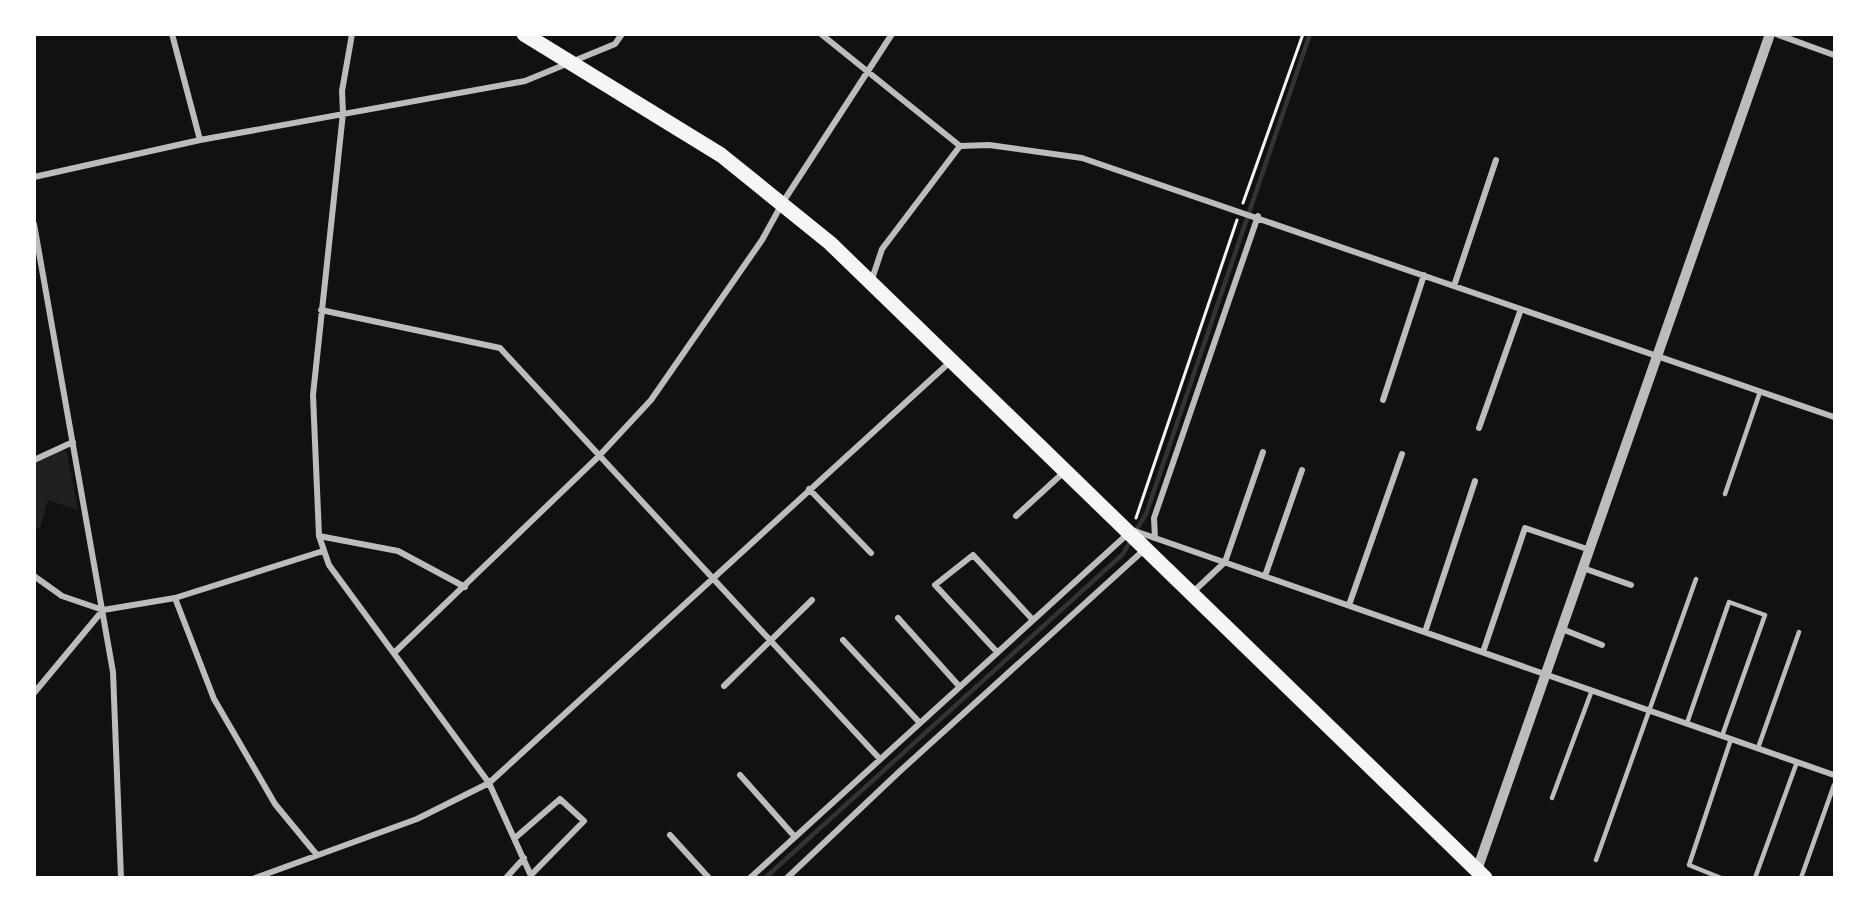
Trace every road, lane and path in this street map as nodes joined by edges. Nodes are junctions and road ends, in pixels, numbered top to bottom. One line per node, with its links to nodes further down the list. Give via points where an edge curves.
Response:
1 (172, 34): 15 (street)
2 (352, 34): 14 (street, via 342,91)
3 (524, 34): 10 (main road)
4 (622, 34): 12 (street, via 615,44)
5 (821, 34): 13 (street)
6 (892, 34): 13 (street)
7 (1303, 34): 20 (path)
8 (1770, 34): 28 (street)
9 (1776, 34): 11 (street)
10 (538, 39): 12 (main road)
11 (1834, 55)
12 (571, 62): 14 (street, via 525,81); 19 (main road, via 722,155)
13 (868, 72): 16 (street); 19 (street)
14 (343, 112): 15 (street); 27 (street)
15 (200, 140): 18 (street)
16 (960, 146): 20 (street, via 989,145 1082,158); 24 (street, via 882,249)
17 (1496, 160): 25 (street)
18 (34, 177)
19 (783, 202): 24 (main road); 37 (street, via 762,240 651,400)
20 (1240, 211): 21 (street); 45 (path)
21 (1258, 216): 23 (street); 47 (street, via 1154,518)
22 (34, 224): 34 (street)
23 (1424, 275): 25 (street); 31 (street)
24 (871, 282): 29 (main road)
25 (1454, 286): 26 (street)
26 (1521, 309): 28 (street); 33 (street)
27 (321, 310): 37 (street, via 500,348); 46 (street, via 313,395)
28 (1658, 356): 30 (street); 48 (street)
29 (953, 359): 39 (main road); 42 (street)
30 (1760, 392): 32 (street); 43 (lane)
31 (1383, 400)
32 (1834, 417)
33 (1479, 428)
34 (73, 442): 38 (street); 63 (street)
35 (1263, 452): 51 (street)
36 (1402, 454): 62 (street)
37 (598, 457): 55 (street); 58 (street)
38 (34, 460)
39 (1066, 470): 44 (street); 45 (main road)
40 (1302, 470): 54 (street)
41 (1475, 481): 67 (street)
42 (809, 489): 50 (street); 55 (street)
43 (1725, 494)
44 (1016, 516)
45 (1131, 531): 47 (main road); 65 (street)
46 (319, 536): 49 (street); 58 (street, via 398,551)
47 (1150, 543): 51 (street); 59 (main road); 106 (street)
48 (1590, 550): 52 (street); 73 (street, via 1526,528)
49 (323, 551): 60 (street); 74 (street, via 329,565)
50 (871, 553)
51 (1225, 562): 54 (street); 59 (street)
52 (1583, 567): 57 (street); 66 (street)
53 (34, 576): 63 (street, via 62,596)
54 (1265, 576): 62 (street)
55 (711, 579): 70 (street); 90 (street)
56 (1696, 579): 80 (lane)
57 (1631, 585)
58 (465, 587): 74 (street)
59 (1191, 593): 99 (main road)
60 (175, 598): 63 (street); 96 (street, via 214,699 275,804)
61 (812, 600): 70 (street)
62 (1349, 605): 67 (street)
63 (104, 610): 79 (street); 101 (street, via 113,672)
64 (898, 618): 77 (street)
65 (1033, 620): 72 (street); 72 (street, via 973,555 935,585)
66 (1562, 629): 71 (street); 75 (street)
67 (1425, 632): 73 (street)
68 (1799, 632): 85 (lane)
69 (843, 640): 81 (street)
70 (769, 641): 76 (street); 86 (street)
71 (1602, 645)
72 (997, 652): 77 (street)
73 (1483, 652): 75 (street)
74 (394, 653): 90 (street)
75 (1546, 674): 78 (street); 99 (street)
76 (724, 686)
77 (959, 686): 81 (street)
78 (1592, 690): 80 (street); 92 (lane)
79 (34, 693)
80 (1648, 710): 82 (street); 98 (lane)
81 (919, 722): 86 (street)
82 (1687, 723): 83 (street); 83 (lane, via 1728,602 1765,615)
83 (1722, 736): 84 (street)
84 (1731, 739): 85 (street); 107 (lane, via 1689,865)
85 (1758, 748): 87 (street)
86 (879, 758): 94 (street)
87 (1797, 762): 89 (street); 108 (lane)
88 (740, 775): 94 (street)
89 (1834, 775)
90 (489, 783): 95 (street); 96 (street, via 417,819)
91 (1834, 784): 109 (lane)
92 (1552, 798)
93 (670, 835): 104 (street)
94 (795, 837): 105 (street)
95 (515, 838): 97 (street); 100 (street, via 560,800 584,822)
96 (317, 855): 102 (street)
97 (524, 858): 100 (street); 103 (street)
98 (1596, 860)
99 (1481, 874)
100 (531, 876)
101 (120, 878)
102 (255, 878)
103 (506, 878)
104 (709, 878)
105 (750, 878)
106 (787, 878)
107 (1721, 878)
108 (1755, 878)
109 (1801, 878)

